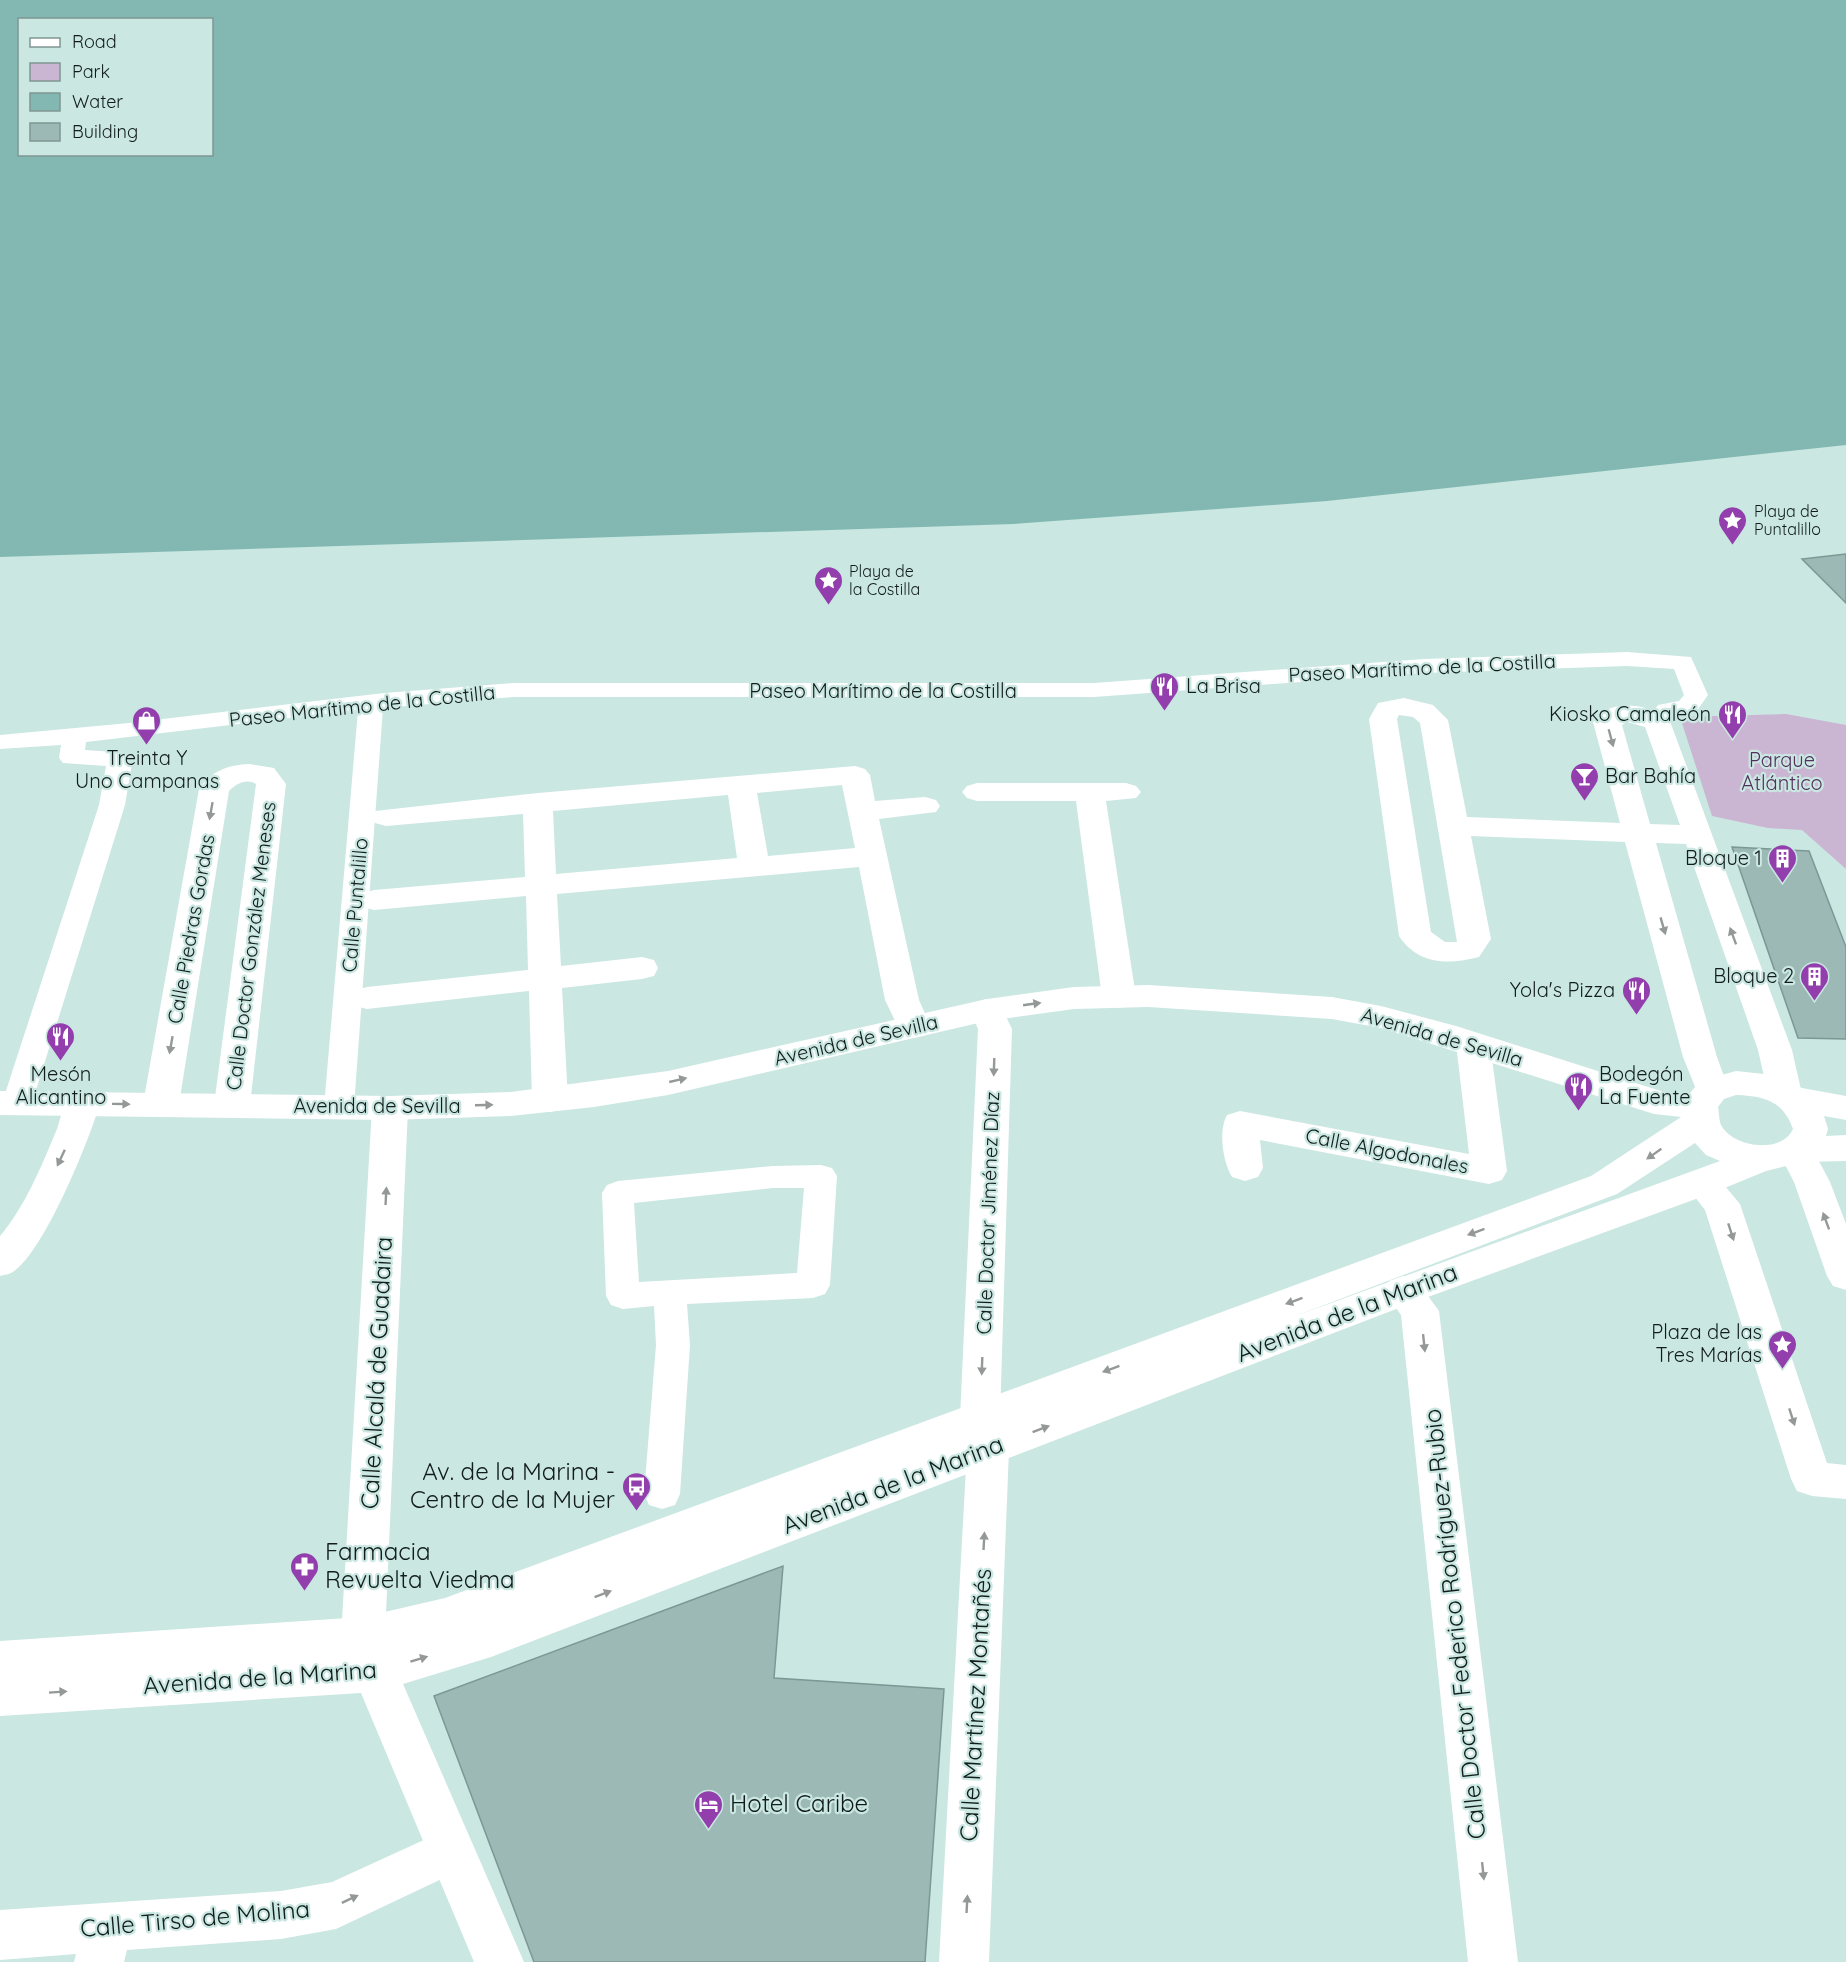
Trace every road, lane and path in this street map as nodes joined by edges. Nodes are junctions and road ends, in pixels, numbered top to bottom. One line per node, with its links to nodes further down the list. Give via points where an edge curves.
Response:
1 (371, 702): 2 (street, Paseo Marítimo de la Costilla, via 513,690 1094,690 1424,666 1627,659 1683,662 1696,695 1687,707 1667,710); 3 (street, Paseo Marítimo de la Costilla); 35 (street, Calle Puntalillo)
2 (1658, 722): 15 (street, one-way to 15, via 1629,711 1607,722); 16 (street)
3 (74, 738): 4 (street, Paseo Marítimo de la Costilla); 30 (street, via 72,758 120,758 112,805)
4 (0, 742)
5 (244, 772): 32 (street, Calle Piedras Gordas, one-way to 32, via 224,777 214,789); 34 (street, Calle Doctor González Meneses, via 264,774 271,784)
6 (741, 785): 10 (street); 12 (street, via 855,775); 18 (street)
7 (977, 792): 8 (street)
8 (1090, 792): 9 (street); 23 (street)
9 (1126, 792)
10 (538, 802): 13 (street); 19 (street)
11 (925, 806): 12 (street)
12 (863, 811): 17 (street)
13 (386, 817)
14 (1454, 826): 14 (street, via 1434,720 1423,711 1404,706 1388,709 1383,719 1415,936 1430,949 1450,954 1468,950 1475,939); 15 (street)
15 (1637, 833): 16 (street); 33 (street, one-way to 33, via 1700,1057)
16 (1696, 835): 28 (street, one-way to 16)
17 (874, 856): 18 (street); 26 (street, via 902,1000)
18 (754, 866): 19 (street)
19 (541, 885): 20 (street); 22 (street)
20 (374, 900)
21 (642, 968): 22 (street)
22 (545, 978): 24 (street); 29 (street)
23 (1119, 997): 25 (street, Avenida de Sevilla, one-way to 23, via 1074,998); 27 (street, Avenida de Sevilla, via 1238,1000 1332,1008 1390,1019)
24 (368, 998)
25 (987, 1010): 26 (street, Avenida de Sevilla); 47 (street, Calle Doctor Jiménez Díaz, one-way to 47, via 995,1029)
26 (914, 1027): 29 (street, Avenida de Sevilla, one-way to 26, via 668,1083)
27 (1473, 1044): 33 (street, Avenida de Sevilla, via 1666,1105); 41 (street, Calle Algodonales, via 1489,1171 1240,1124)
28 (1790, 1097): 33 (street, via 1767,1086 1727,1084); 37 (street); 39 (street, via 1808,1114 1814,1130 1810,1145)
29 (550, 1100): 36 (street, Avenida de Sevilla, one-way to 29)
30 (8, 1103): 31 (street, Avenida de Sevilla)
31 (82, 1103): 32 (street, Avenida de Sevilla, one-way to 32); 43 (street, one-way to 43, via 75,1128 28,1229)
32 (161, 1104): 34 (street, Avenida de Sevilla)
33 (1705, 1105): 40 (street, via 1709,1133 1723,1144); 47 (street, Avenida de la Marina, one-way to 47, via 1641,1163 1604,1185)
34 (232, 1106): 35 (street, Avenida de Sevilla)
35 (339, 1107): 36 (street, Avenida de Sevilla)
36 (390, 1108): 50 (street, Calle Alcalá de Guadaira, one-way to 36)
37 (1846, 1108)
38 (1846, 1148): 39 (street)
39 (1802, 1153): 40 (street); 44 (street, one-way to 39)
40 (1760, 1159): 42 (street, Avenida de la Marina)
41 (1245, 1168)
42 (1702, 1183): 46 (street, Avenida de la Marina); 48 (street, one-way to 48, via 1722,1204 1812,1479)
43 (0, 1262)
44 (1846, 1276)
45 (669, 1292): 45 (street, via 813,1285 821,1176 618,1192 623,1296); 49 (street, via 673,1345)
46 (1403, 1292): 47 (street, Avenida de la Marina, one-way to 46); 58 (street, Calle Doctor Federico Rodríguez-Rubio, one-way to 58, via 1420,1311)
47 (984, 1433): 50 (street, Avenida de la Marina, via 475,1643); 57 (street, Calle Martínez Montañés, one-way to 47)
48 (1846, 1482)
49 (662, 1494)
50 (369, 1655): 51 (street, Avenida de la Marina); 52 (street, Avenida de la Marina, one-way to 50); 53 (street)
51 (0, 1661)
52 (0, 1695)
53 (450, 1851): 55 (street, Calle Tirso de Molina, one-way to 53, via 336,1905); 56 (street)
54 (0, 1935): 55 (street, Calle Tirso de Molina)
55 (104, 1945)
56 (498, 1962)
57 (964, 1962)
58 (1493, 1962)

